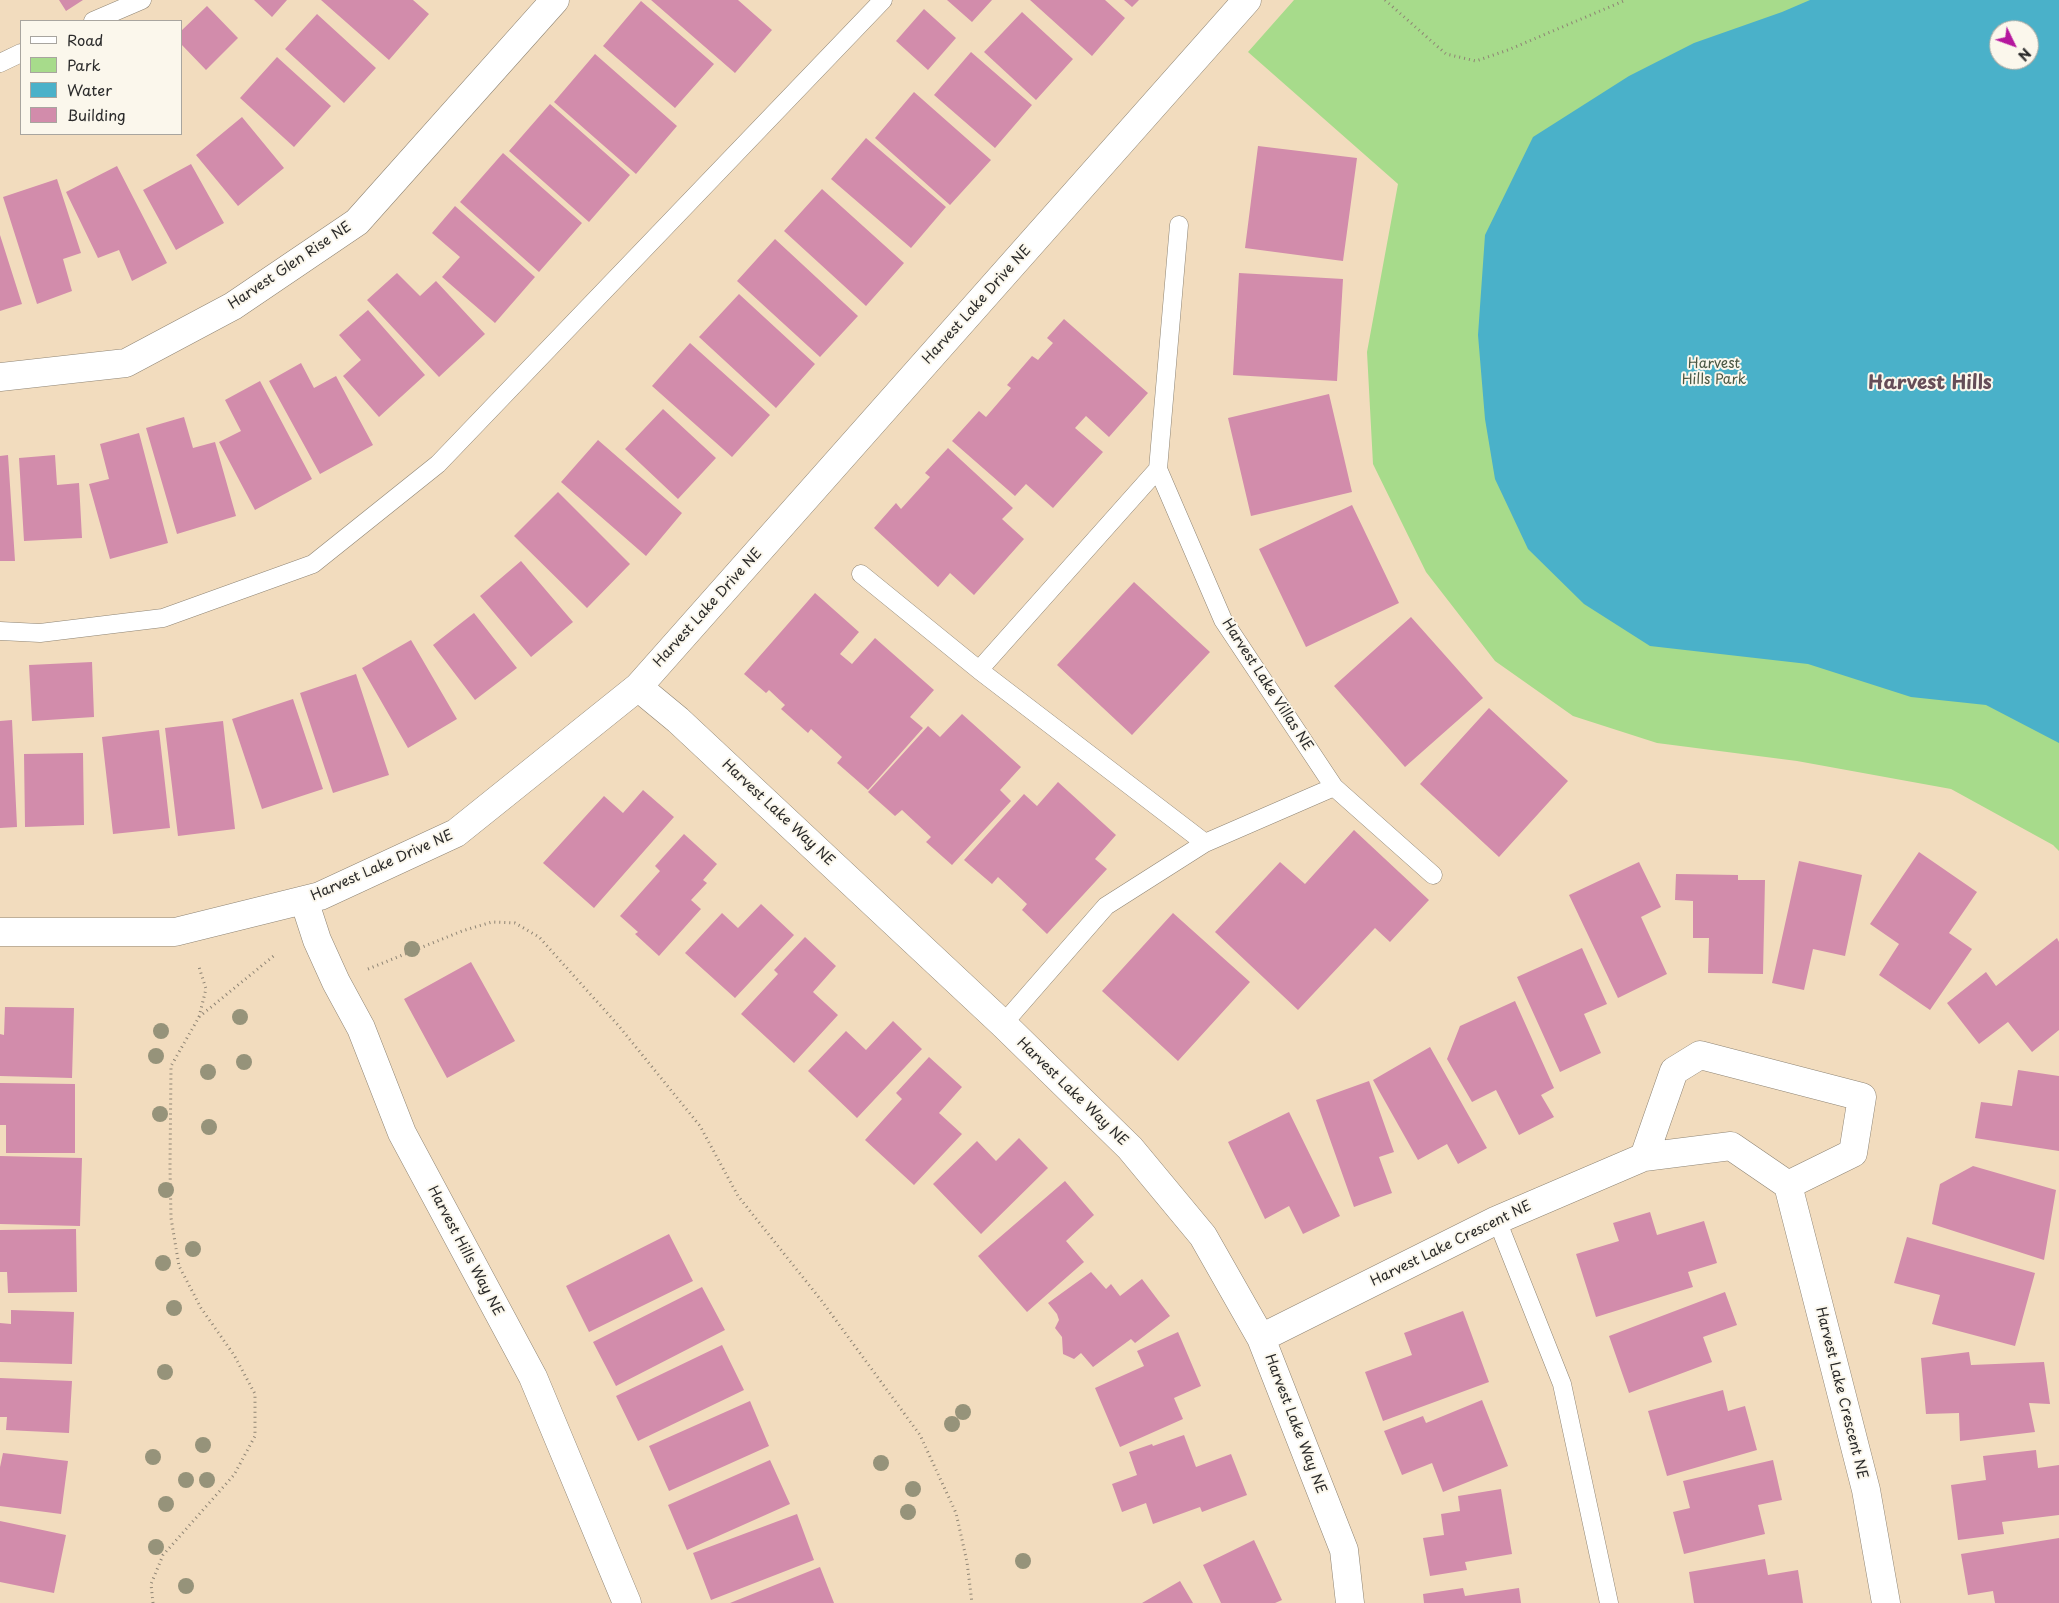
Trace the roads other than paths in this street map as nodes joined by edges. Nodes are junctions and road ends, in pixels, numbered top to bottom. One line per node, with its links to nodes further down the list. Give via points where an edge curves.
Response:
1 (142, 0): 5 (lane)
2 (555, 0): 9 (street, Harvest Glen Rise NE, via 357,222 233,306 126,363)
3 (883, 0): 12 (lane, via 438,464 314,564 163,618 40,633)
4 (1247, 0): 14 (street, Harvest Lake Drive NE)
5 (96, 20)
6 (20, 53): 7 (lane)
7 (0, 62)
8 (1179, 224): 10 (lane, Harvest Lake Villas NE)
9 (0, 377)
10 (1158, 470): 13 (lane); 15 (lane, Harvest Lake Villas NE, via 1223,620)
11 (861, 574): 13 (lane)
12 (0, 630)
13 (979, 670): 16 (lane)
14 (638, 687): 18 (street, Harvest Lake Drive NE, via 456,833 320,896); 20 (street, Harvest Lake Way NE, via 678,720)
15 (1334, 787): 16 (lane); 17 (lane, Harvest Lake Villas NE)
16 (1205, 844): 20 (lane, via 1106,906)
17 (1433, 875)
18 (304, 900): 19 (street, Harvest Lake Drive NE, via 176,932); 25 (street, Harvest Hills Way NE, via 317,940 361,1028 402,1133 533,1377)
19 (0, 932)
20 (1003, 1024): 24 (street, Harvest Lake Way NE, via 1130,1148 1203,1236)
21 (1644, 1157): 22 (street, Harvest Lake Crescent NE, via 1731,1146); 22 (street, via 1674,1071 1700,1055 1862,1097 1853,1152); 23 (street, Harvest Lake Crescent NE)
22 (1788, 1185): 28 (street, Harvest Lake Crescent NE, via 1866,1490)
23 (1496, 1220): 24 (street, Harvest Lake Crescent NE); 27 (lane, via 1562,1384)
24 (1261, 1338): 26 (street, Harvest Lake Way NE, via 1344,1550)
25 (627, 1603)
26 (1350, 1603)
27 (1609, 1603)
28 (1886, 1603)

